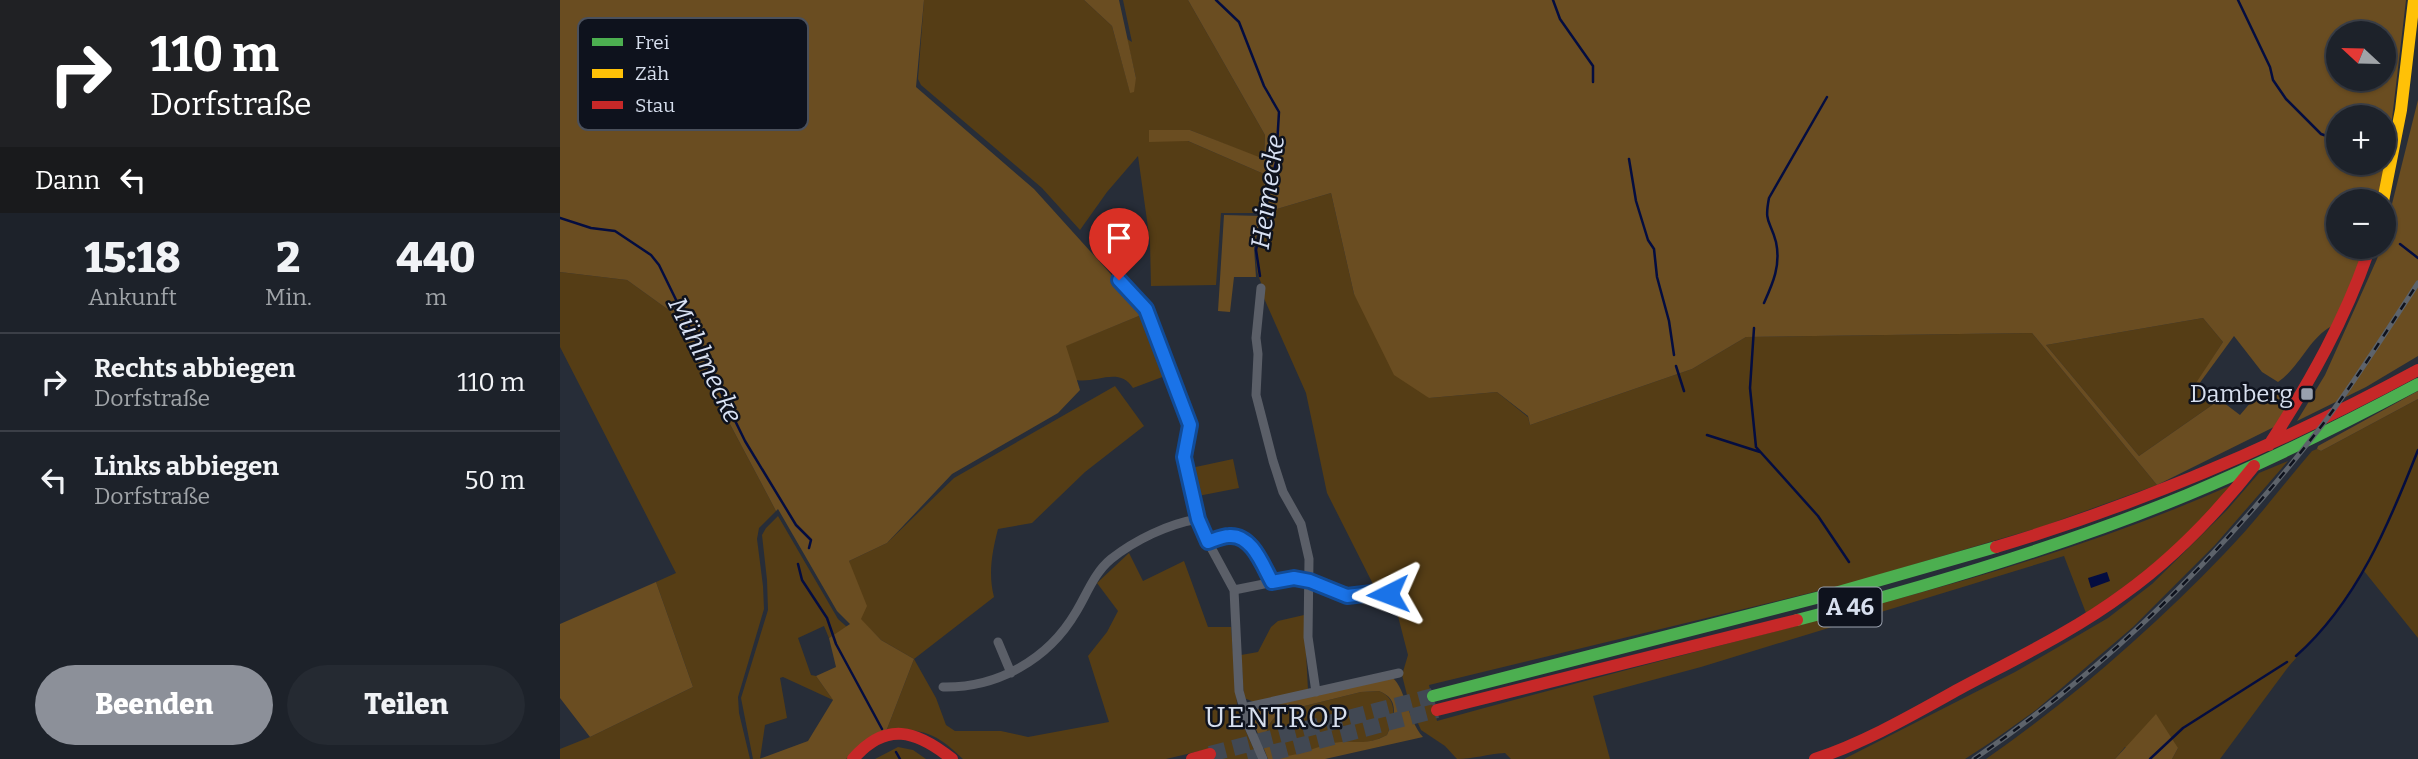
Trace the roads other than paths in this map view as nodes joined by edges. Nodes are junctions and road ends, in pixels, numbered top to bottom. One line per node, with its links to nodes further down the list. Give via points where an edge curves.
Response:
1 (2414, 0): 2 (main road, via 2402,110)
2 (2386, 189)
3 (2366, 259): 29 (main road, via 2333,340 2300,398 2224,505 2191,538 2102,609 1930,704)
4 (1119, 280): 8 (street, via 1146,309 1190,425 1184,457)
5 (1261, 288): 10 (street, via 1256,394 1283,492 1301,524)
6 (2418, 370): 19 (main road, A 46, via 2307,428 2202,475 2076,522 1943,565)
7 (2418, 384): 21 (main road, A 46, via 2294,448 2182,497 2040,548 1851,607)
8 (1198, 519): 9 (street); 15 (street, via 1166,526 1110,559 1068,626 1032,662)
9 (1208, 542): 11 (street, via 1230,535 1245,540); 12 (street)
10 (1310, 581): 11 (street); 13 (street, via 1347,596); 18 (street, via 1308,637)
11 (1272, 582): 12 (street)
12 (1234, 590): 20 (street)
13 (1388, 594)
14 (998, 642): 15 (street)
15 (1011, 673): 17 (street, via 985,682)
16 (1399, 673): 18 (street)
17 (943, 687)
18 (1316, 692): 20 (street)
19 (1433, 696)
20 (1243, 708): 28 (street)
21 (1437, 710)
22 (1210, 754): 27 (main road)
23 (853, 759): 26 (main road, via 874,739 904,733 928,741)
24 (863, 759): 25 (main road, via 876,748 896,742 917,746)
25 (935, 759)
26 (952, 759)
27 (1192, 759)
28 (1263, 759)
29 (1815, 759)

